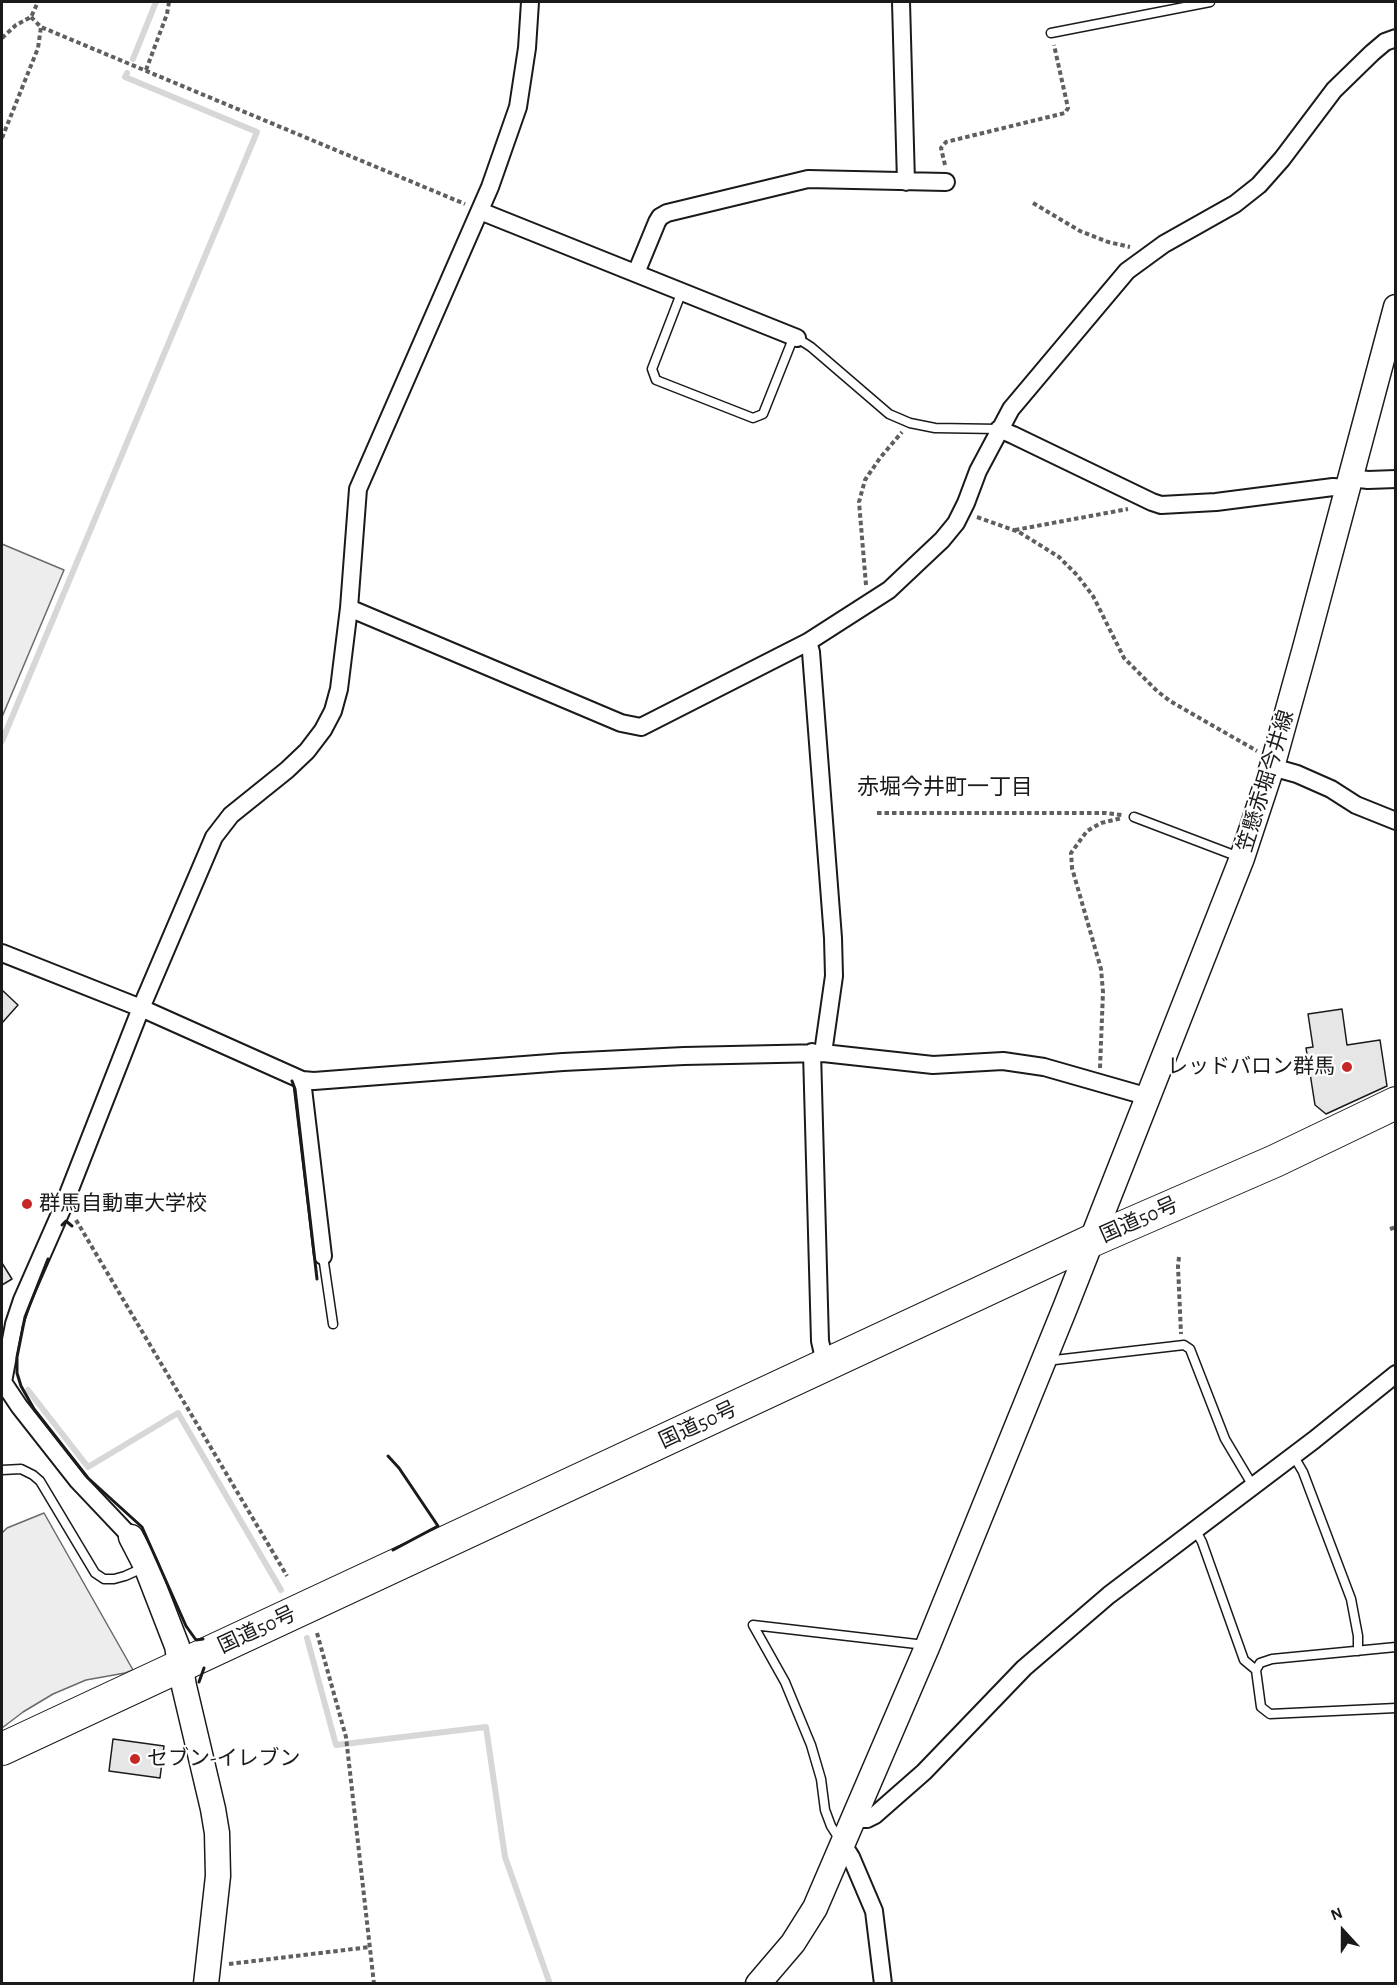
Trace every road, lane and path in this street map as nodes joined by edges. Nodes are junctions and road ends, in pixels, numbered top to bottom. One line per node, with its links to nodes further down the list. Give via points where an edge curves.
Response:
1 (38, 2): 6 (path)
2 (169, 2): 11 (path)
3 (530, 2): 16 (street, via 518,107)
4 (900, 2): 13 (street)
5 (1210, 2): 8 (lane)
6 (31, 17): 7 (path); 9 (path)
7 (41, 27): 11 (path); 12 (path, via 38,48)
8 (1051, 33): 14 (path, via 1068,108 1065,113 946,142 942,148)
9 (2, 38)
10 (1395, 38): 17 (street, via 1372,53 1334,90 1259,185 1235,204)
11 (146, 70): 16 (path)
12 (2, 138)
13 (906, 182): 14 (street); 18 (street, via 808,179 667,213 657,222)
14 (945, 182)
15 (1033, 203): 17 (path, via 1080,231 1131,248)
16 (480, 211): 18 (street); 30 (street, via 358,489)
17 (1144, 257): 23 (street, via 1127,271 1011,409)
18 (636, 273): 19 (street)
19 (682, 291): 21 (street); 21 (lane, via 652,369 656,380 753,418 763,414)
20 (1395, 307): 25 (street, 笠懸赤堀今井線)
21 (795, 337): 22 (lane, via 889,414)
22 (910, 423): 23 (lane, via 935,428); 29 (path, via 865,480 859,502)
23 (999, 429): 26 (street); 27 (street)
24 (1395, 479): 25 (street)
25 (1349, 483): 26 (street, via 1178,505); 32 (street, 笠懸赤堀今井線)
26 (1152, 502): 28 (path)
27 (962, 512): 28 (path); 29 (street, via 942,540)
28 (1014, 530): 32 (path, via 1059,557 1077,575 1093,597 1124,658 1157,691)
29 (869, 604): 31 (street)
30 (349, 608): 31 (street, via 621,723 641,727); 38 (street, via 333,711 307,751 231,815 213,837)
31 (808, 642): 39 (street, via 812,652 834,976)
32 (1273, 763): 35 (street, via 1331,789 1356,806); 36 (street, 笠懸赤堀今井線)
33 (877, 813): 34 (path, via 1106,813)
34 (1134, 817): 36 (lane); 41 (path, via 1111,820 1087,831 1071,853 1101,969)
35 (1395, 821)
36 (1242, 858): 42 (street, 笠懸赤堀今井線)
37 (2, 953): 38 (street)
38 (141, 1008): 40 (street); 44 (street)
39 (818, 1052): 40 (street, via 607,1060); 41 (street, via 933,1065 1003,1061); 51 (street, via 820,1341)
40 (302, 1080): 46 (street)
41 (1098, 1082): 42 (street)
42 (1149, 1097): 45 (street, 笠懸赤堀今井線)
43 (1395, 1104): 45 (highway, 国道50号)
44 (63, 1207): 53 (street, via 22,1300); 60 (path, via 79,1224)
45 (1091, 1241): 50 (street, 笠懸赤堀今井線); 51 (highway, 国道50号)
46 (323, 1256): 48 (lane)
47 (1179, 1257): 49 (path)
48 (333, 1324)
49 (1184, 1345): 50 (lane); 56 (lane, via 1190,1349 1226,1439)
50 (1043, 1362): 62 (street, 笠懸赤堀今井線)
51 (829, 1364): 65 (highway, 国道50号)
52 (1395, 1374): 54 (street)
53 (2, 1381): 58 (street, via 78,1481)
54 (1293, 1455): 56 (street); 64 (lane, via 1351,1599)
55 (2, 1470): 59 (lane, via 21,1469 40,1481 95,1573 104,1579 125,1576)
56 (1253, 1486): 57 (street)
57 (1196, 1529): 66 (lane, via 1244,1660); 69 (street, via 1109,1595 1024,1668 924,1772 875,1815)
58 (131, 1537): 59 (street)
59 (146, 1566): 65 (street)
60 (287, 1576)
61 (317, 1633): 71 (path, via 346,1737)
62 (928, 1645): 69 (street, 笠懸赤堀今井線); 70 (lane, via 753,1625 784,1682 811,1745 825,1810)
63 (1395, 1647): 64 (lane)
64 (1358, 1651): 66 (lane, via 1272,1659 1260,1663)
65 (181, 1665): 68 (highway, 国道50号); 72 (street, via 216,1833 218,1876)
66 (1256, 1670): 67 (lane, via 1261,1707 1270,1714)
67 (1395, 1708)
68 (2, 1749)
69 (852, 1819): 70 (street, 笠懸赤堀今井線)
70 (842, 1843): 74 (street, 笠懸赤堀今井線, via 815,1908 793,1943); 75 (street, via 874,1911)
71 (370, 1947): 72 (path, via 218,1965); 73 (path)
72 (207, 1974)
73 (374, 1983)
74 (758, 1983)
75 (883, 1983)

